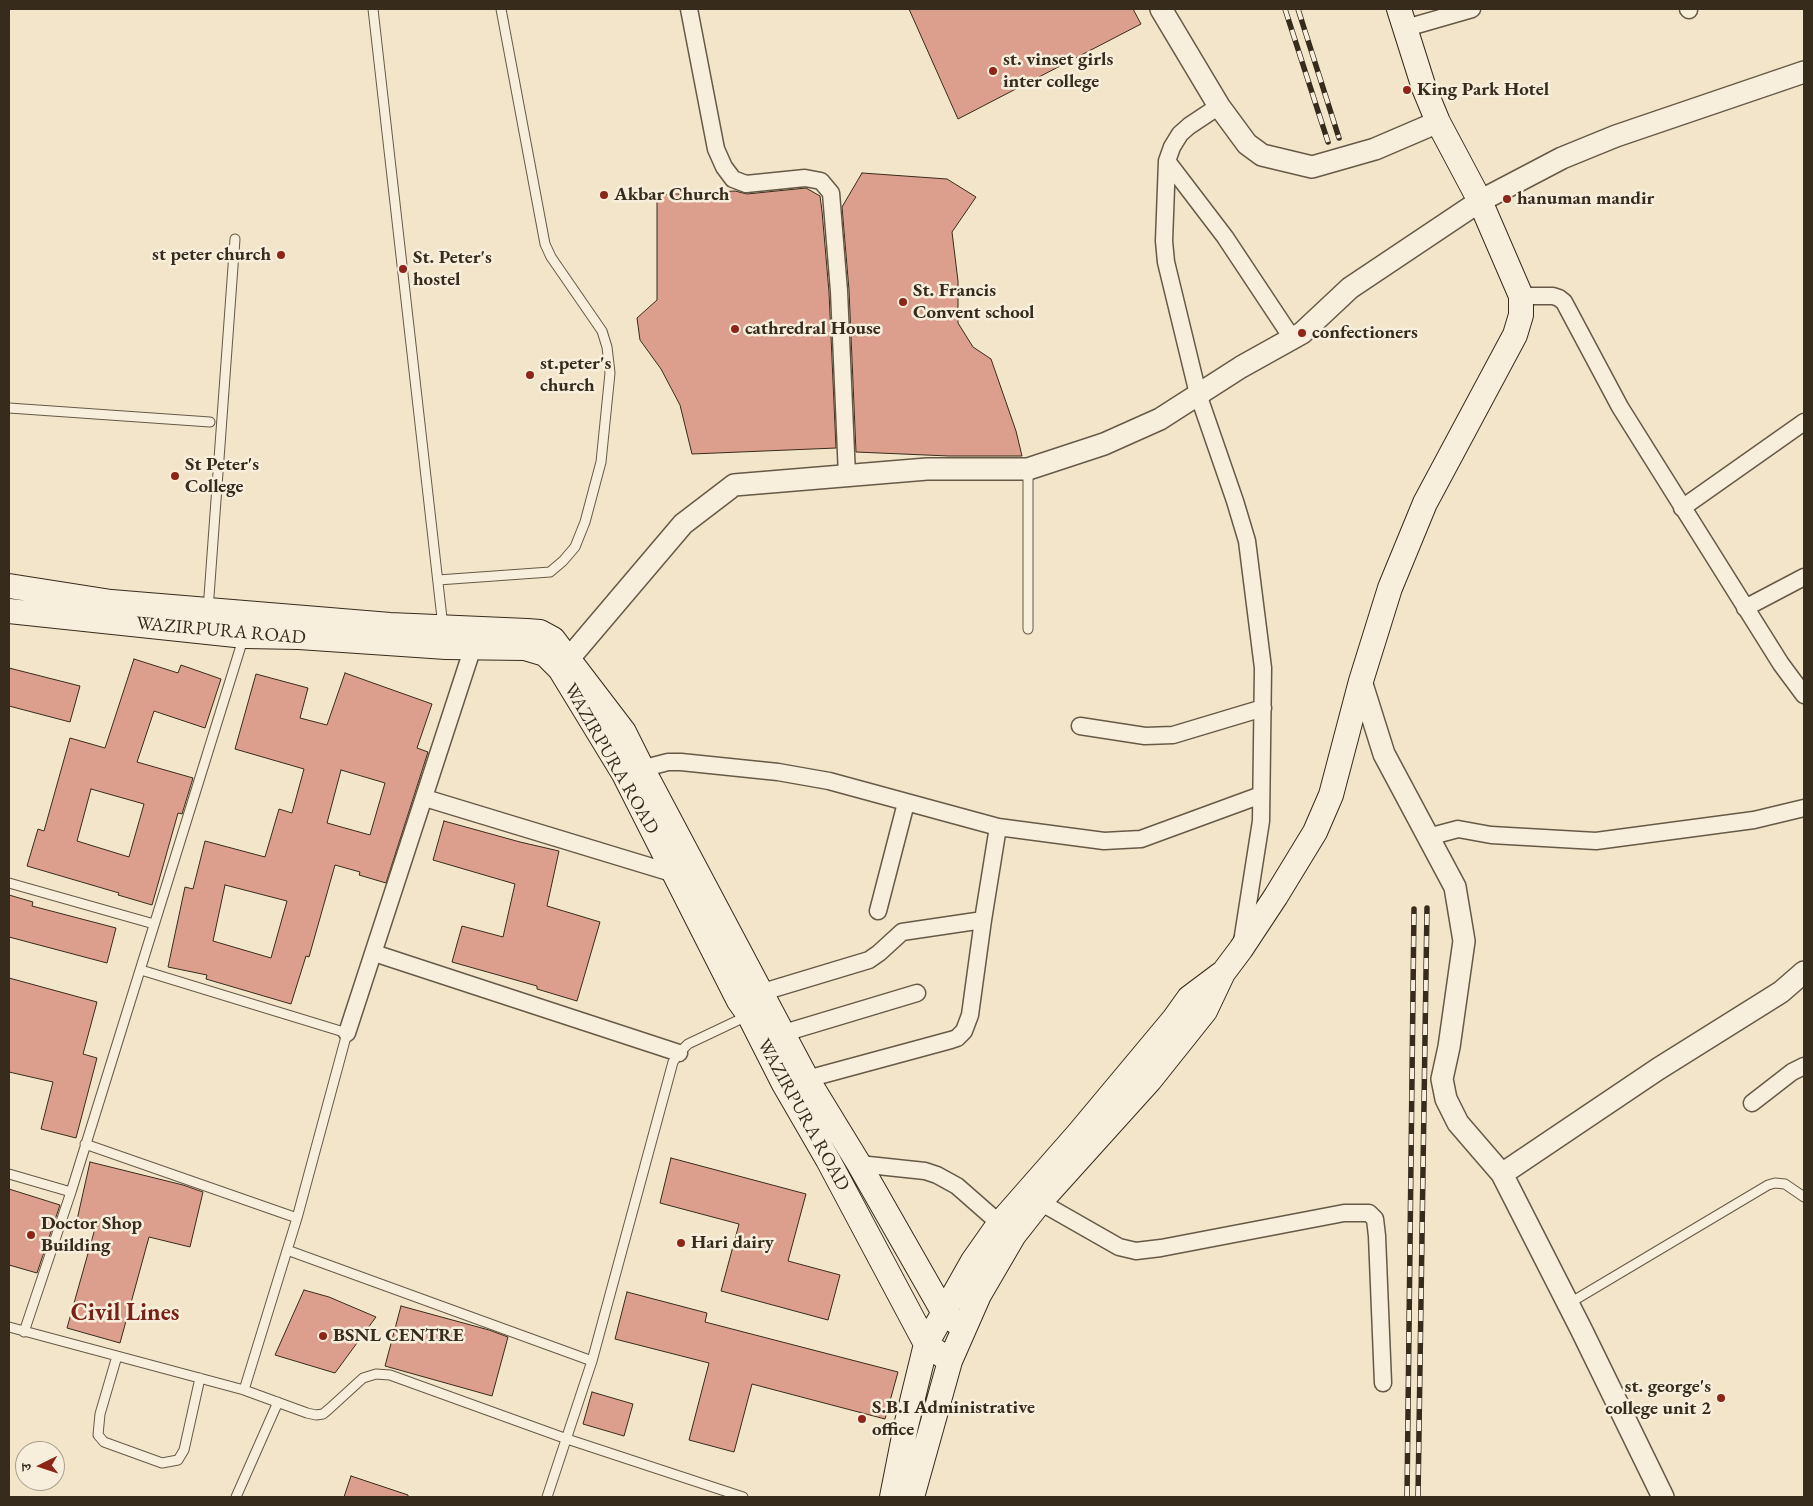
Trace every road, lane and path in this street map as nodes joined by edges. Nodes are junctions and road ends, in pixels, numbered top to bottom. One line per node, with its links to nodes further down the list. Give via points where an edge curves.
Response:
1 (373, 9): 23 (lane)
2 (501, 9): 23 (lane, via 544,244 602,331 607,347 610,373 601,462 586,522 575,547 550,572)
3 (689, 9): 20 (street, via 716,149 733,179 746,184 805,178 822,181 831,193 839,290)
4 (1161, 9): 8 (street)
5 (1472, 9): 6 (street)
6 (1402, 19): 9 (main road)
7 (1804, 72): 11 (street, via 1616,136 1562,158)
8 (1219, 106): 9 (street, via 1247,144 1262,156 1312,167 1375,149); 10 (street, via 1180,134)
9 (1438, 122): 11 (main road)
10 (1167, 161): 14 (street, via 1225,237); 15 (street, via 1166,262)
11 (1480, 201): 13 (main road); 14 (street, via 1350,288 1302,333)
12 (235, 239): 27 (lane)
13 (1521, 296): 21 (street, via 1553,296 1564,302 1620,407); 33 (main road, via 1521,314 1515,335 1425,503 1390,588)
14 (1292, 338): 15 (street)
15 (1198, 394): 19 (street, via 1132,432); 35 (street, via 1246,541 1263,668)
16 (9, 408): 17 (lane)
17 (210, 422)
18 (1804, 422): 21 (street)
19 (1028, 469): 20 (street, via 927,469); 29 (lane)
20 (847, 476): 32 (street, via 734,485 683,524)
21 (1682, 508): 25 (street)
22 (1804, 577): 25 (street)
23 (438, 580): 28 (lane)
24 (9, 586): 27 (main road, WAZIRPURA ROAD, via 111,602)
25 (1745, 608): 34 (street)
26 (9, 611): 30 (main road, WAZIRPURA ROAD)
27 (208, 611): 28 (main road, WAZIRPURA ROAD)
28 (443, 627): 32 (main road, WAZIRPURA ROAD, via 540,632 553,639)
29 (1028, 629)
30 (244, 636): 31 (main road, WAZIRPURA ROAD); 48 (lane)
31 (473, 647): 32 (main road, WAZIRPURA ROAD, via 525,648); 39 (street)
32 (564, 664): 37 (main road, WAZIRPURA ROAD)
33 (1361, 681): 43 (street, via 1384,754); 49 (main road, via 1331,795 1315,832)
34 (1804, 695)
35 (1263, 708): 36 (street, via 1173,735 1145,736); 38 (street)
36 (1080, 726)
37 (633, 771): 40 (street, via 681,762 778,772 829,781); 44 (main road, WAZIRPURA ROAD); 55 (main road, WAZIRPURA ROAD, via 714,903)
38 (1261, 795): 42 (street, via 1141,840 1104,841); 49 (street, via 1261,820)
39 (424, 798): 44 (street); 50 (street)
40 (906, 803): 42 (street); 46 (street)
41 (1804, 808): 43 (street, via 1754,820 1596,841 1491,835 1458,829)
42 (998, 827): 47 (street)
43 (1428, 837): 65 (street, via 1455,887 1464,941 1442,1079 1446,1099 1458,1123)
44 (675, 874): 55 (main road, WAZIRPURA ROAD)
45 (9, 882): 48 (lane)
46 (878, 911)
47 (983, 920): 55 (street, via 902,932 869,960); 60 (street, via 970,1015 957,1038)
48 (154, 924): 51 (lane)
49 (1241, 949): 53 (main road)
50 (374, 952): 56 (street); 58 (street)
51 (141, 970): 56 (lane); 62 (lane)
52 (1804, 972): 65 (street, via 1781,992 1658,1069)
53 (1223, 973): 68 (main road, via 1205,1011 1150,1080); 70 (main road, via 1189,998 1078,1134)
54 (917, 993): 57 (street)
55 (756, 1006): 57 (main road, WAZIRPURA ROAD); 58 (lane, via 688,1044)
56 (347, 1033): 69 (lane)
57 (773, 1036): 60 (main road, WAZIRPURA ROAD); 77 (main road, WAZIRPURA ROAD, via 784,1084)
58 (679, 1053): 79 (lane, via 673,1062)
59 (1804, 1066): 61 (street)
60 (807, 1079): 63 (main road, WAZIRPURA ROAD)
61 (1752, 1104)
62 (85, 1144): 66 (lane); 69 (lane)
63 (859, 1164): 70 (street, via 937,1175 958,1186); 73 (main road, WAZIRPURA ROAD)
64 (9, 1174): 66 (lane)
65 (1502, 1174): 72 (street)
66 (71, 1192): 76 (lane)
67 (1804, 1197): 72 (lane, via 1785,1184 1768,1185)
68 (1040, 1202): 70 (main road); 82 (street, via 1119,1246 1136,1251 1344,1213 1369,1213 1375,1219 1377,1236)
69 (297, 1218): 71 (lane)
70 (1006, 1230): 73 (main road, via 973,1261); 75 (main road)
71 (288, 1250): 79 (lane); 83 (lane)
72 (1568, 1304): 91 (street)
73 (944, 1313): 75 (main road, WAZIRPURA ROAD); 77 (main road)
74 (9, 1327): 76 (lane)
75 (964, 1328): 80 (main road)
76 (24, 1332): 78 (lane)
77 (926, 1344): 80 (main road, WAZIRPURA ROAD); 89 (main road)
78 (117, 1356): 81 (lane); 81 (lane, via 100,1414 98,1435 104,1442 162,1463 178,1460 184,1450)
79 (592, 1361): 85 (lane)
80 (950, 1361): 90 (main road)
81 (200, 1378): 83 (lane)
82 (1383, 1382)
83 (244, 1390): 84 (lane)
84 (278, 1402): 85 (lane, via 307,1413 323,1414 363,1378 376,1374 390,1376); 86 (lane)
85 (567, 1439): 87 (lane); 88 (lane)
86 (236, 1497)
87 (547, 1497)
88 (743, 1497)
89 (892, 1497)
90 (912, 1497)
91 (1663, 1497)

